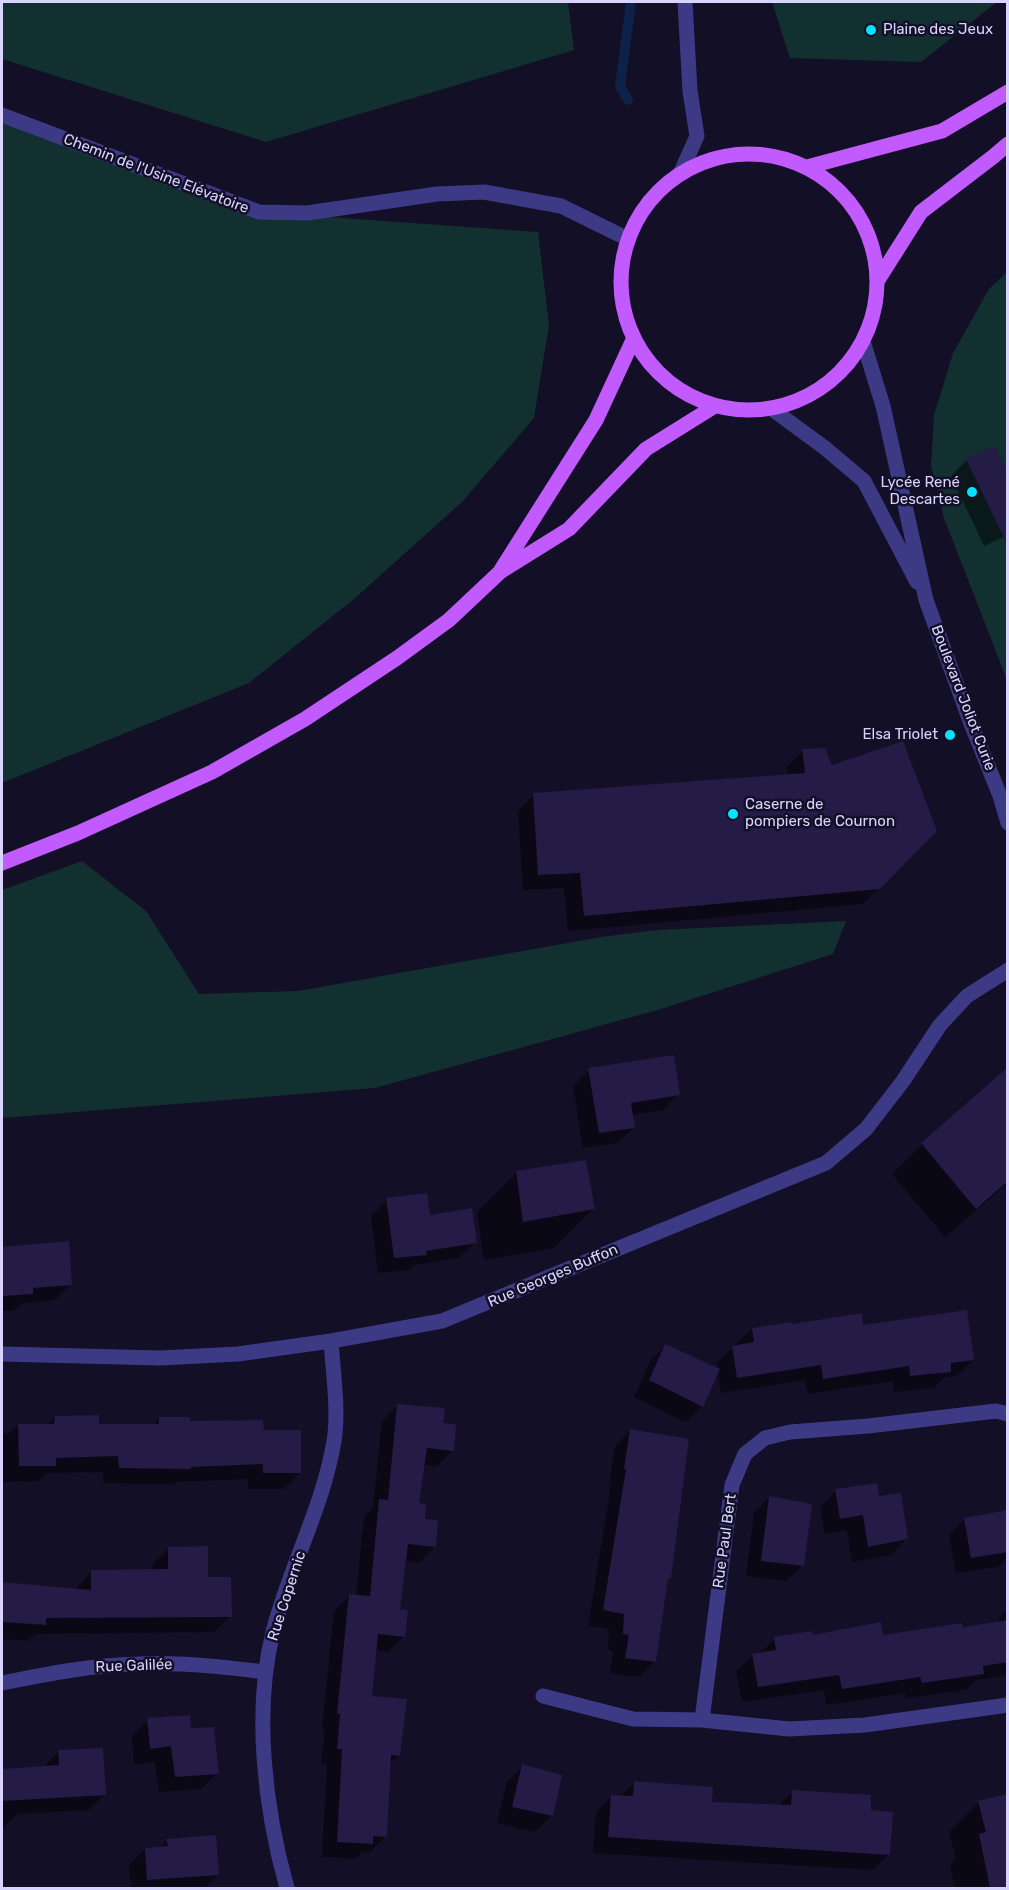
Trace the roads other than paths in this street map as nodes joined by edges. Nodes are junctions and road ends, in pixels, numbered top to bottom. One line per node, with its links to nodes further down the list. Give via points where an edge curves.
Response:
1 (685, 2): 6 (street, via 697,136)
2 (1008, 92): 5 (main road, via 942,131)
3 (2, 115): 7 (street, Chemin de l'Usine Elévatoire, via 259,212 307,213 437,194 484,192 561,207)
4 (1008, 144): 8 (main road, via 921,212)
5 (807, 167): 6 (main road, via 773,156 741,154 719,157); 8 (main road, via 844,195 858,214 875,257)
6 (680, 174): 7 (main road, via 649,202)
7 (628, 239): 9 (main road, via 621,289)
8 (878, 280): 10 (main road, via 871,322)
9 (634, 338): 11 (main road, via 659,374 695,399); 13 (main road, via 596,420)
10 (863, 341): 12 (main road, via 835,378 795,403); 14 (street, Boulevard Joliot Curie, via 883,406)
11 (715, 406): 12 (main road); 13 (main road, via 646,449 569,529)
12 (772, 409): 14 (street, Boulevard Joliot Curie, via 864,481)
13 (500, 572): 17 (main road, via 441,626 305,719 212,772)
14 (927, 600): 15 (street, Boulevard Joliot Curie, via 970,721)
15 (1004, 800): 16 (street, Boulevard Joliot Curie)
16 (1008, 823)
17 (2, 863)
18 (1008, 970): 19 (street, Rue Georges Buffon, via 967,996 940,1025 866,1129 826,1163 442,1321)
19 (331, 1341): 20 (street, Rue Georges Buffon, via 238,1354 160,1358); 22 (street, Rue Copernic, via 334,1440 312,1523 273,1632)
20 (2, 1354)
21 (1008, 1414): 26 (street, Rue Paul Bert, via 996,1411 790,1431 765,1437 746,1454 732,1485)
22 (266, 1672): 23 (street, Rue Galilée, via 210,1665 138,1664 66,1670); 27 (street, Rue Copernic, via 263,1725 267,1776 277,1851)
23 (2, 1683)
24 (543, 1696): 26 (street, via 633,1719)
25 (1008, 1705): 26 (street, via 865,1725 789,1729)
26 (702, 1720)
27 (287, 1888)

